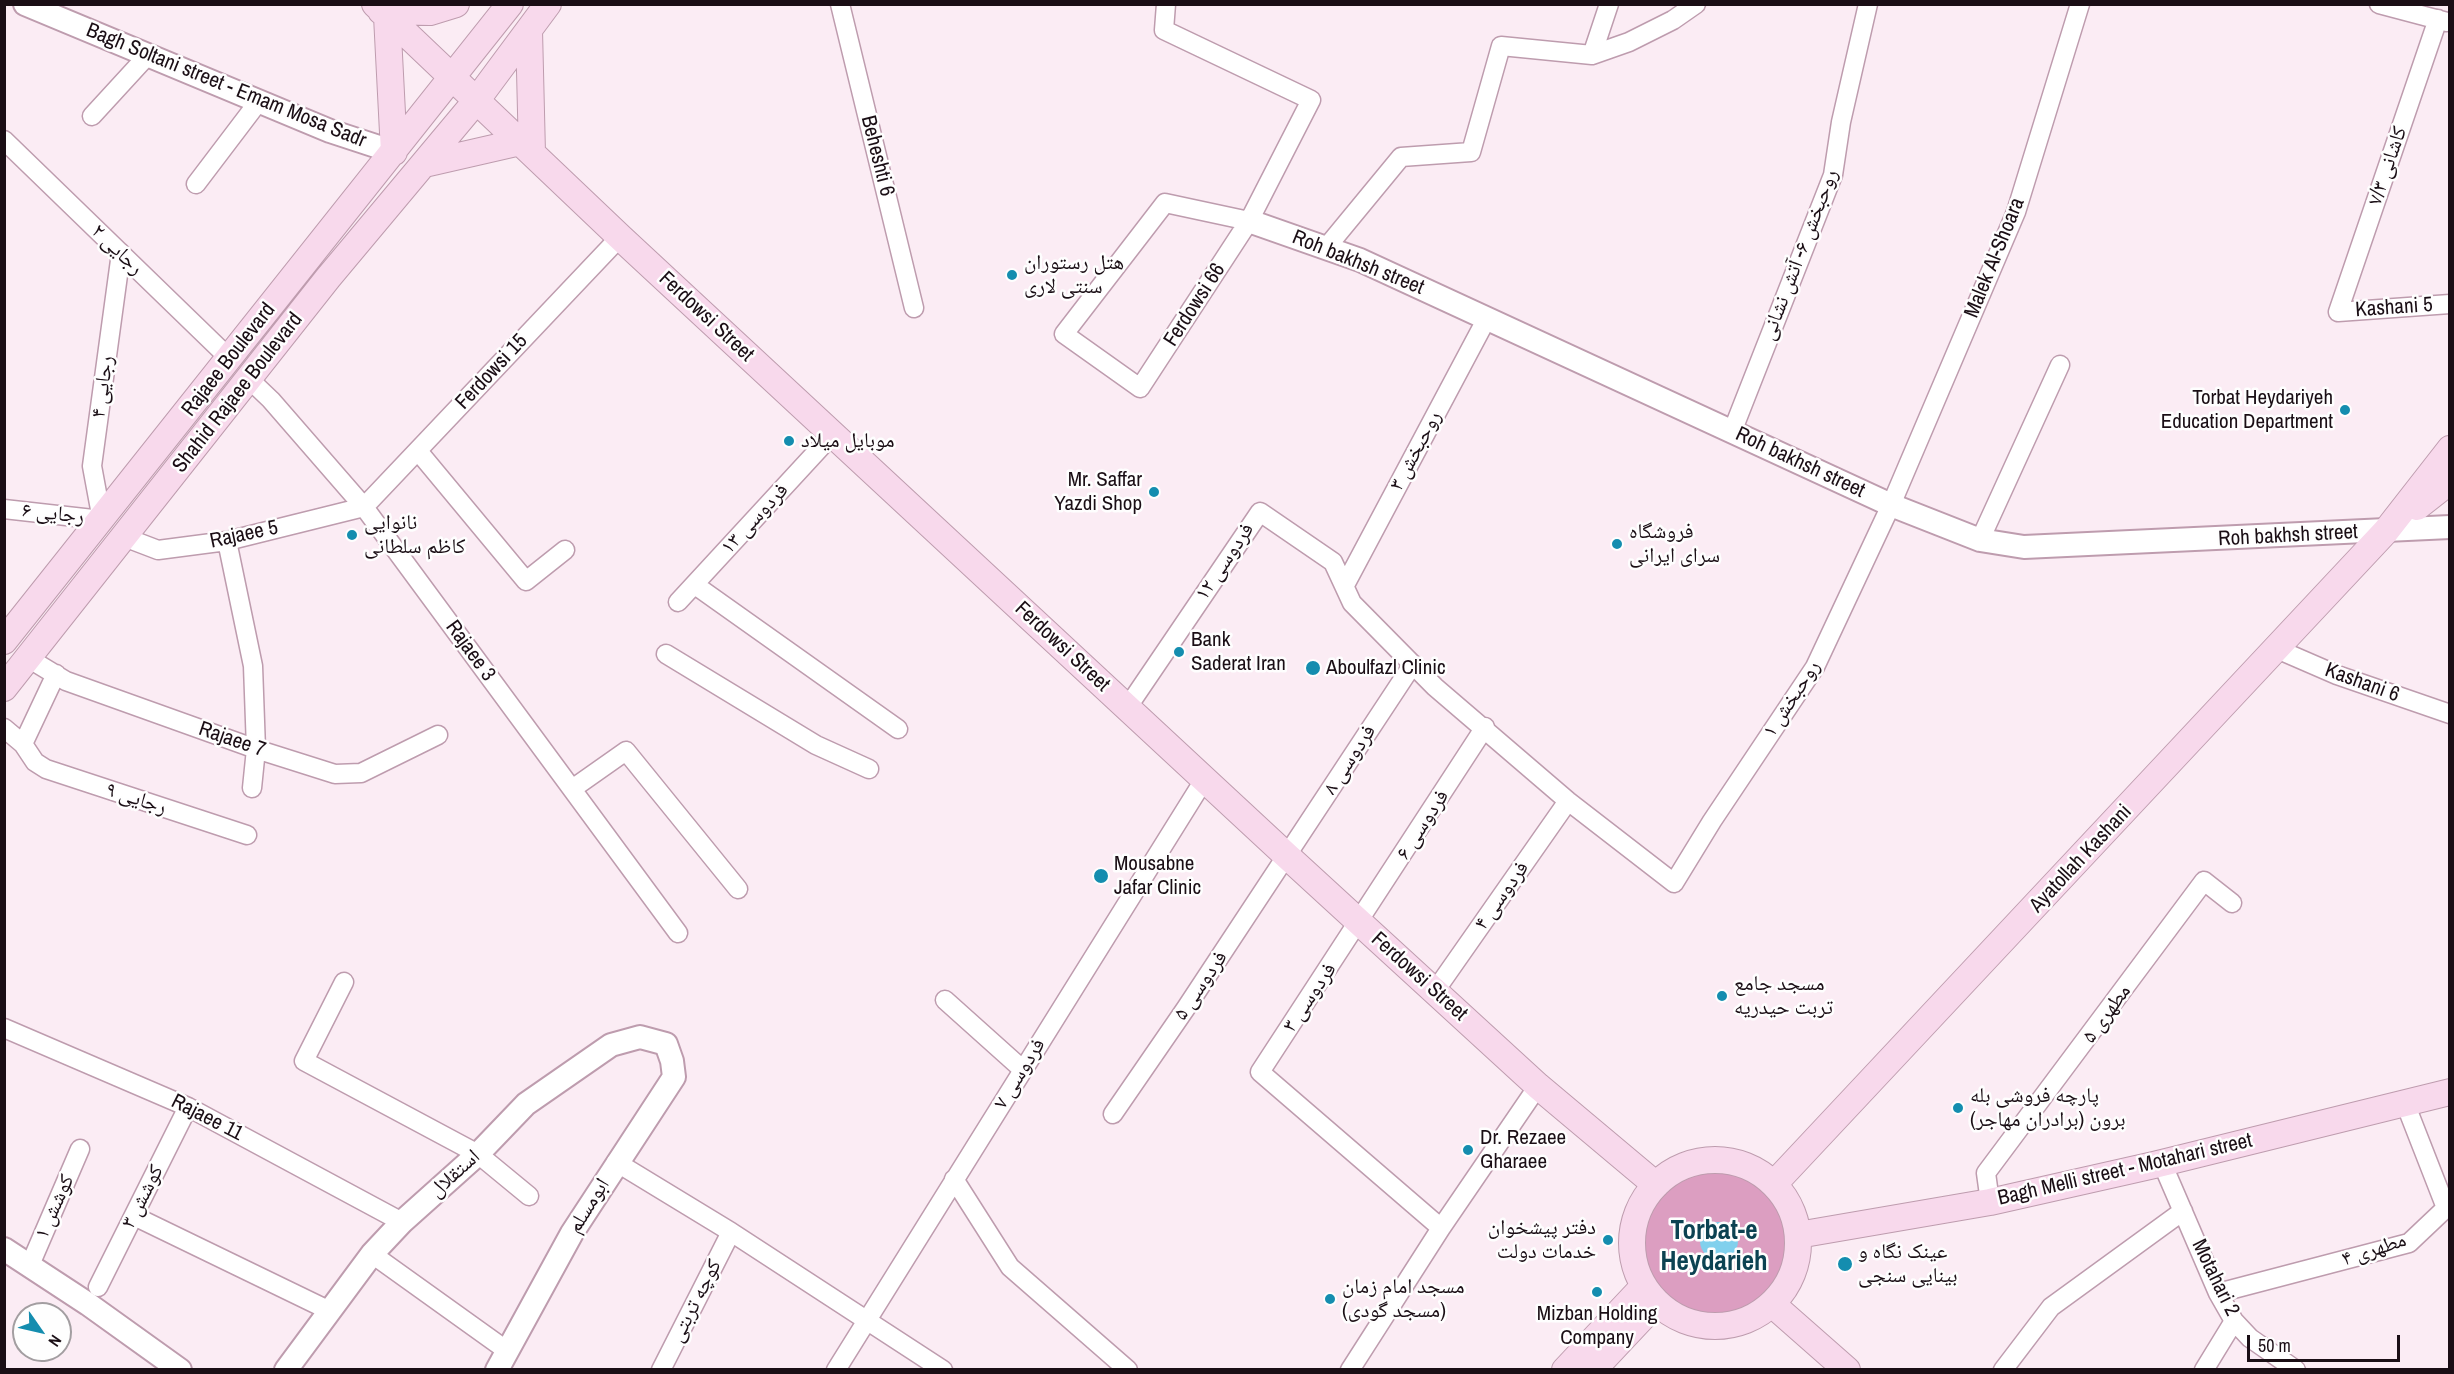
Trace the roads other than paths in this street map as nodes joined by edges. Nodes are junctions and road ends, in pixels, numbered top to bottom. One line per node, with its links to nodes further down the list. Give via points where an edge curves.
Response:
1 (25, 4): 15 (street, Bagh Soltani street - Emam Mosa Sadr)
2 (456, 4): 12 (main road, via 430,12)
3 (510, 4): 17 (main road, Rajaee Boulevard)
4 (548, 4): 14 (main road, Shahid Rajaee Boulevard)
5 (840, 4): 31 (street, Beheshti 6)
6 (1166, 4): 26 (street, Ferdowsi 66, via 1164,30 1311,100)
7 (1609, 4): 16 (street)
8 (1696, 4): 16 (street, via 1629,42)
9 (1868, 4): 37 (street, روحبخش ۶- آتش نشانی, via 1833,175)
10 (2080, 4): 43 (street, Malek Al-Shoara, via 2016,212)
11 (2379, 4): 13 (street)
12 (381, 10): 17 (main road); 23 (main road)
13 (2444, 21): 32 (street, کاشانی ۷/۳)
14 (529, 30): 19 (main road, Shahid Rajaee Boulevard); 22 (main road)
15 (148, 55): 18 (street, Bagh Soltani street - Emam Mosa Sadr); 20 (street)
16 (1592, 55): 28 (street, via 1501,46 1472,152 1401,157)
17 (451, 78): 19 (main road, Ferdowsi Street); 23 (main road, Rajaee Boulevard)
18 (259, 101): 23 (street, Bagh Soltani street - Emam Mosa Sadr); 25 (street)
19 (476, 101): 22 (main road, Ferdowsi Street); 24 (main road, Shahid Rajaee Boulevard)
20 (92, 116)
21 (4, 140): 29 (street, رجایی ۲)
22 (526, 148): 24 (main road); 27 (main road, Ferdowsi Street)
23 (394, 152): 34 (main road, Rajaee Boulevard)
24 (424, 164): 36 (main road, Shahid Rajaee Boulevard)
25 (196, 184)
26 (1249, 221): 26 (street, Ferdowsi 66, via 1140,388 1064,334 1165,203); 28 (street, Roh bakhsh street)
27 (620, 237): 38 (main road, Ferdowsi Street); 40 (street, Ferdowsi 15)
28 (1326, 248): 33 (street, Roh bakhsh street)
29 (121, 253): 34 (street, رجایی ۲); 47 (street, رجایی ۴, via 92,466)
30 (2450, 304): 32 (street, Kashani 5)
31 (914, 308)
32 (2338, 312)
33 (1487, 318): 37 (street, Roh bakhsh street); 55 (street, روحبخش ۳)
34 (230, 359): 42 (main road, Rajaee Boulevard)
35 (2060, 365): 51 (street)
36 (249, 379): 44 (street, Rajaee 3); 46 (main road, Shahid Rajaee Boulevard)
37 (1732, 432): 43 (street, Roh bakhsh street)
38 (832, 435): 54 (street, فردوسی ۱۳); 64 (main road, Ferdowsi Street)
39 (2450, 449): 49 (main road, Ayatollah Kashani)
40 (418, 451): 44 (street, Ferdowsi 15); 53 (street, via 526,581)
41 (2450, 481): 49 (main road, Ayatollah Kashani)
42 (122, 494): 46 (main road); 47 (main road, Rajaee Boulevard)
43 (1891, 505): 51 (street, Roh bakhsh street); 76 (street, روحبخش ۱, via 1815,667 1674,883)
44 (364, 507): 52 (street, Rajaee 5); 75 (street, Rajaee 3)
45 (4, 508): 47 (street, رجایی ۶)
46 (145, 511): 50 (main road, Shahid Rajaee Boulevard)
47 (102, 520): 57 (main road, Rajaee Boulevard)
48 (2450, 527): 49 (street, Roh bakhsh street)
49 (2386, 531): 51 (street, Roh bakhsh street, via 2024,547); 58 (main road, Ayatollah Kashani)
50 (124, 537): 52 (street, Rajaee 5, via 158,550); 60 (main road, Shahid Rajaee Boulevard)
51 (1980, 540)
52 (227, 541): 70 (street, via 253,666)
53 (565, 550)
54 (695, 585): 56 (street, فردوسی ۱۳); 68 (street)
55 (1345, 585): 61 (street, via 1352,603); 64 (street, فردوسی ۱۲, via 1333,562 1260,512)
56 (678, 602)
57 (4, 641)
58 (2277, 649): 65 (street, Kashani 6, via 2337,675); 96 (main road, Ayatollah Kashani)
59 (666, 654): 72 (street, via 816,745)
60 (28, 658): 62 (street, Rajaee 7); 63 (main road, Shahid Rajaee Boulevard)
61 (1413, 663): 66 (street, via 1435,687); 78 (street, فردوسی ۸)
62 (56, 674): 70 (street, Rajaee 7, via 66,681); 71 (street)
63 (4, 688)
64 (1127, 708): 73 (main road, Ferdowsi Street)
65 (2450, 714)
66 (1485, 727): 76 (street); 81 (street, فردوسی ۶)
67 (4, 728): 71 (street, رجایی ۹)
68 (898, 729)
69 (438, 735): 70 (street, Rajaee 7, via 361,773 335,774)
70 (256, 749): 74 (street)
71 (26, 750): 77 (street, رجایی ۹, via 46,769)
72 (869, 769)
73 (1204, 780): 78 (main road, Ferdowsi Street); 88 (street, فردوسی ۷, via 1107,940)
74 (252, 788)
75 (572, 789): 79 (street, via 626,752); 82 (street, Rajaee 3)
76 (1568, 801): 84 (street, فردوسی ۴)
77 (248, 835)
78 (1287, 856): 81 (main road, Ferdowsi Street); 93 (street, فردوسی ۵)
79 (738, 889)
80 (2232, 903): 103 (street, مطهری ۵, via 2204,881 1986,1173)
81 (1360, 923): 84 (main road, Ferdowsi Street); 107 (street, فردوسی ۳, via 1260,1072)
82 (678, 933)
83 (344, 982): 95 (street, via 304,1061)
84 (1435, 991): 89 (main road, Ferdowsi Street)
85 (945, 1000): 88 (street)
86 (4, 1028): 92 (street, Rajaee 11)
87 (666, 1044): 95 (street, استقلال, via 640,1037 611,1045 526,1104); 97 (street, ابومسلم, via 674,1077)
88 (1022, 1069): 99 (street, فردوسی ۷)
89 (1538, 1086): 101 (main road, Ferdowsi Street); 107 (street)
90 (2450, 1092): 91 (main road, Bagh Melli street - Motahari street)
91 (2405, 1103): 98 (main road, Bagh Melli street - Motahari street); 115 (street, مطهری ۴, via 2446,1208 2409,1244)
92 (188, 1107): 105 (street, کوشش ۳); 106 (street, Rajaee 11)
93 (1113, 1114)
94 (80, 1149): 113 (street, کوشش ۱)
95 (478, 1154): 102 (street); 106 (street, استقلال)
96 (1801, 1157): 100 (main road, Ayatollah Kashani); 109 (main road, via 1798,1199)
97 (616, 1162): 108 (street); 121 (street, ابومسلم)
98 (2162, 1163): 103 (main road, Bagh Melli street - Motahari street); 104 (street, Motahari 2)
99 (954, 1179): 119 (street, فردوسی ۷); 127 (street, via 1010,1267)
100 (1774, 1184): 101 (main road, via 1758,1172 1719,1160 1679,1169); 110 (main road, via 1786,1199)
101 (1656, 1185): 116 (main road, via 1640,1208 1632,1236 1635,1265)
102 (529, 1196)
103 (1990, 1202): 109 (main road, Bagh Melli street - Motahari street)
104 (2183, 1211): 115 (street, Motahari 2); 132 (street, via 2051,1307)
105 (134, 1216): 114 (street, کوشش ۳); 118 (street)
106 (402, 1222): 112 (street, استقلال)
107 (1441, 1227): 128 (street)
108 (730, 1232): 119 (street); 122 (street, کوچه تربتی)
109 (1829, 1232): 110 (main road, Bagh Melli street - Motahari street)
110 (1798, 1235): 117 (main road, via 1797,1260 1791,1276)
111 (4, 1249): 113 (street)
112 (372, 1254): 118 (street, استقلال); 121 (street)
113 (30, 1265): 123 (street)
114 (98, 1287)
115 (2218, 1293): 120 (street, Motahari 2)
116 (1650, 1295): 117 (main road, via 1685,1321 1716,1327 1746,1321); 129 (main road); 130 (main road)
117 (1772, 1304): 131 (main road)
118 (328, 1311): 124 (street, استقلال)
119 (867, 1320): 125 (street, فردوسی ۷); 126 (street)
120 (2234, 1321): 133 (street); 134 (street, Motahari 2, via 2250,1338)
121 (501, 1360)
122 (669, 1366)
123 (180, 1370)
124 (286, 1370)
125 (836, 1370)
126 (943, 1370)
127 (1128, 1370)
128 (1350, 1370)
129 (1565, 1370)
130 (1593, 1370)
131 (1847, 1370)
132 (2003, 1370)
133 (2204, 1370)
134 (2296, 1370)

